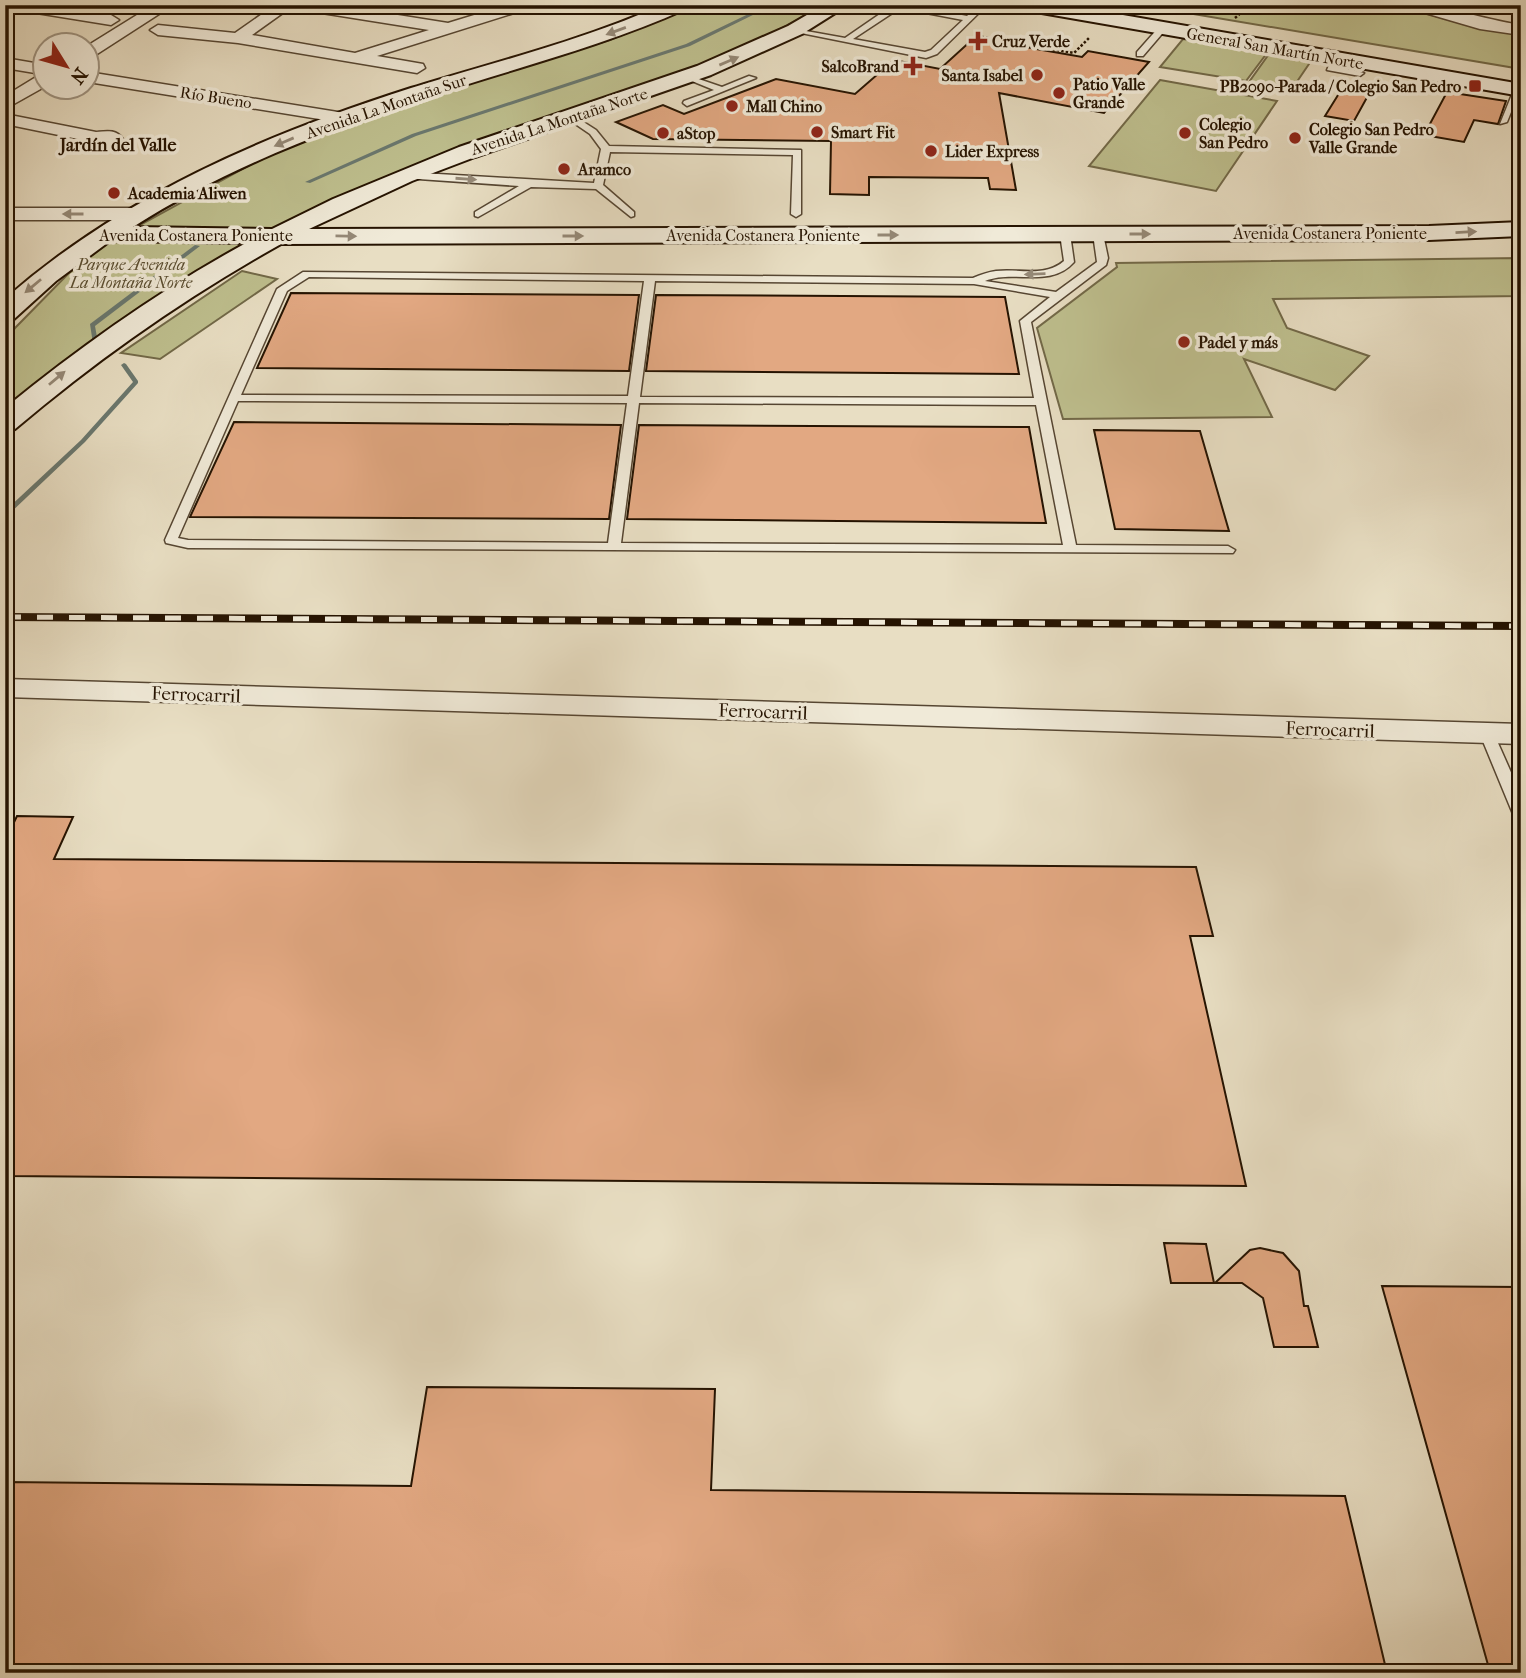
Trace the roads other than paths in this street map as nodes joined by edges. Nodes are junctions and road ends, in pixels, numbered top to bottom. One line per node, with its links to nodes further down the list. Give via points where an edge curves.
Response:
1 (18, 5): 14 (street)
2 (165, 5): 26 (street)
3 (286, 5): 24 (street)
4 (303, 5): 16 (street)
5 (391, 5): 16 (street)
6 (524, 5): 19 (street)
7 (679, 5): 43 (street, Avenida La Montaña Sur, one-way to 43, via 559,50)
8 (839, 5): 23 (street, Avenida La Montaña Norte)
9 (898, 5): 17 (lane); 25 (lane)
10 (983, 5): 17 (lane)
11 (1030, 5): 20 (street, General San Martín Norte)
12 (1093, 5): 37 (street, General San Martín Norte)
13 (1414, 5): 15 (street)
14 (47, 7): 18 (street)
15 (1438, 8): 22 (street, via 1480,24)
16 (375, 16): 19 (street)
17 (969, 19): 25 (lane, via 926,55)
18 (111, 20)
19 (451, 28): 28 (street)
20 (1163, 28): 27 (lane); 29 (street, General San Martín Norte)
21 (158, 30): 24 (street)
22 (1521, 30)
23 (795, 31): 25 (lane); 34 (street, Avenida La Montaña Norte, one-way to 23)
24 (238, 38): 28 (street)
25 (845, 41)
26 (102, 43)
27 (1140, 54)
28 (355, 58): 32 (street)
29 (1336, 58): 33 (lane, via 1329,68); 37 (street, General San Martín Norte)
30 (5, 63): 31 (street)
31 (32, 68)
32 (417, 68)
33 (1360, 73)
34 (690, 77): 39 (lane); 42 (street, Avenida La Montaña Norte)
35 (752, 78): 39 (lane)
36 (102, 79): 43 (street, Río Bueno)
37 (1520, 86): 45 (lane)
38 (32, 87): 41 (street)
39 (722, 90): 40 (lane)
40 (687, 103)
41 (5, 104)
42 (571, 117): 47 (lane, via 593,132); 48 (street, Avenida La Montaña Norte)
43 (344, 118): 53 (street, Avenida La Montaña Sur, one-way to 53, via 253,156)
44 (5, 119): 46 (street)
45 (1503, 122)
46 (96, 137)
47 (606, 149): 50 (lane); 56 (lane, via 798,152)
48 (404, 175): 49 (lane, one-way to 49); 57 (street, Avenida La Montaña Norte)
49 (529, 184): 50 (lane); 54 (lane)
50 (598, 186): 55 (lane)
51 (1521, 210): 56 (street, Avenida Costanera Poniente)
52 (5, 214): 53 (street, Avenida Costanera Poniente, one-way to 52)
53 (140, 214): 57 (street, Avenida Costanera Poniente); 60 (street, Avenida La Montaña Sur)
54 (478, 214): 55 (street, Avenida Costanera Poniente); 57 (street, Avenida Costanera Poniente)
55 (631, 214): 56 (street, Avenida Costanera Poniente)
56 (796, 214)
57 (316, 215): 63 (street, Avenida La Montaña Norte)
58 (1521, 229): 62 (street, Avenida Costanera Poniente, one-way to 58)
59 (45, 234): 60 (street, Avenida Costanera Poniente)
60 (104, 234): 63 (street, Avenida Costanera Poniente); 67 (street, Avenida La Montaña Sur, one-way to 67)
61 (1065, 234): 62 (street, Avenida Costanera Poniente); 63 (street, Avenida Costanera Poniente, one-way to 61); 65 (lane, one-way to 65, via 1069,262 1063,268 1041,274 994,274)
62 (1098, 234): 66 (lane, via 1103,261)
63 (278, 235): 71 (street, Avenida La Montaña Norte, one-way to 63, via 76,362 135,320)
64 (650, 278): 65 (lane); 68 (lane, via 307,274 282,289); 69 (lane)
65 (974, 281): 66 (lane, via 997,289 1030,289)
66 (1058, 296): 70 (lane, via 1025,321)
67 (5, 313)
68 (234, 398): 69 (lane); 72 (lane, via 173,542)
69 (634, 398): 70 (lane); 72 (lane)
70 (1041, 402): 73 (lane)
71 (5, 423)
72 (614, 547): 73 (lane)
73 (1070, 549): 74 (lane)
74 (1228, 550)
75 (5, 688): 76 (street, Ferrocarril)
76 (1487, 734): 77 (street, Ferrocarril); 78 (lane)
77 (1521, 734)
78 (1521, 814)

